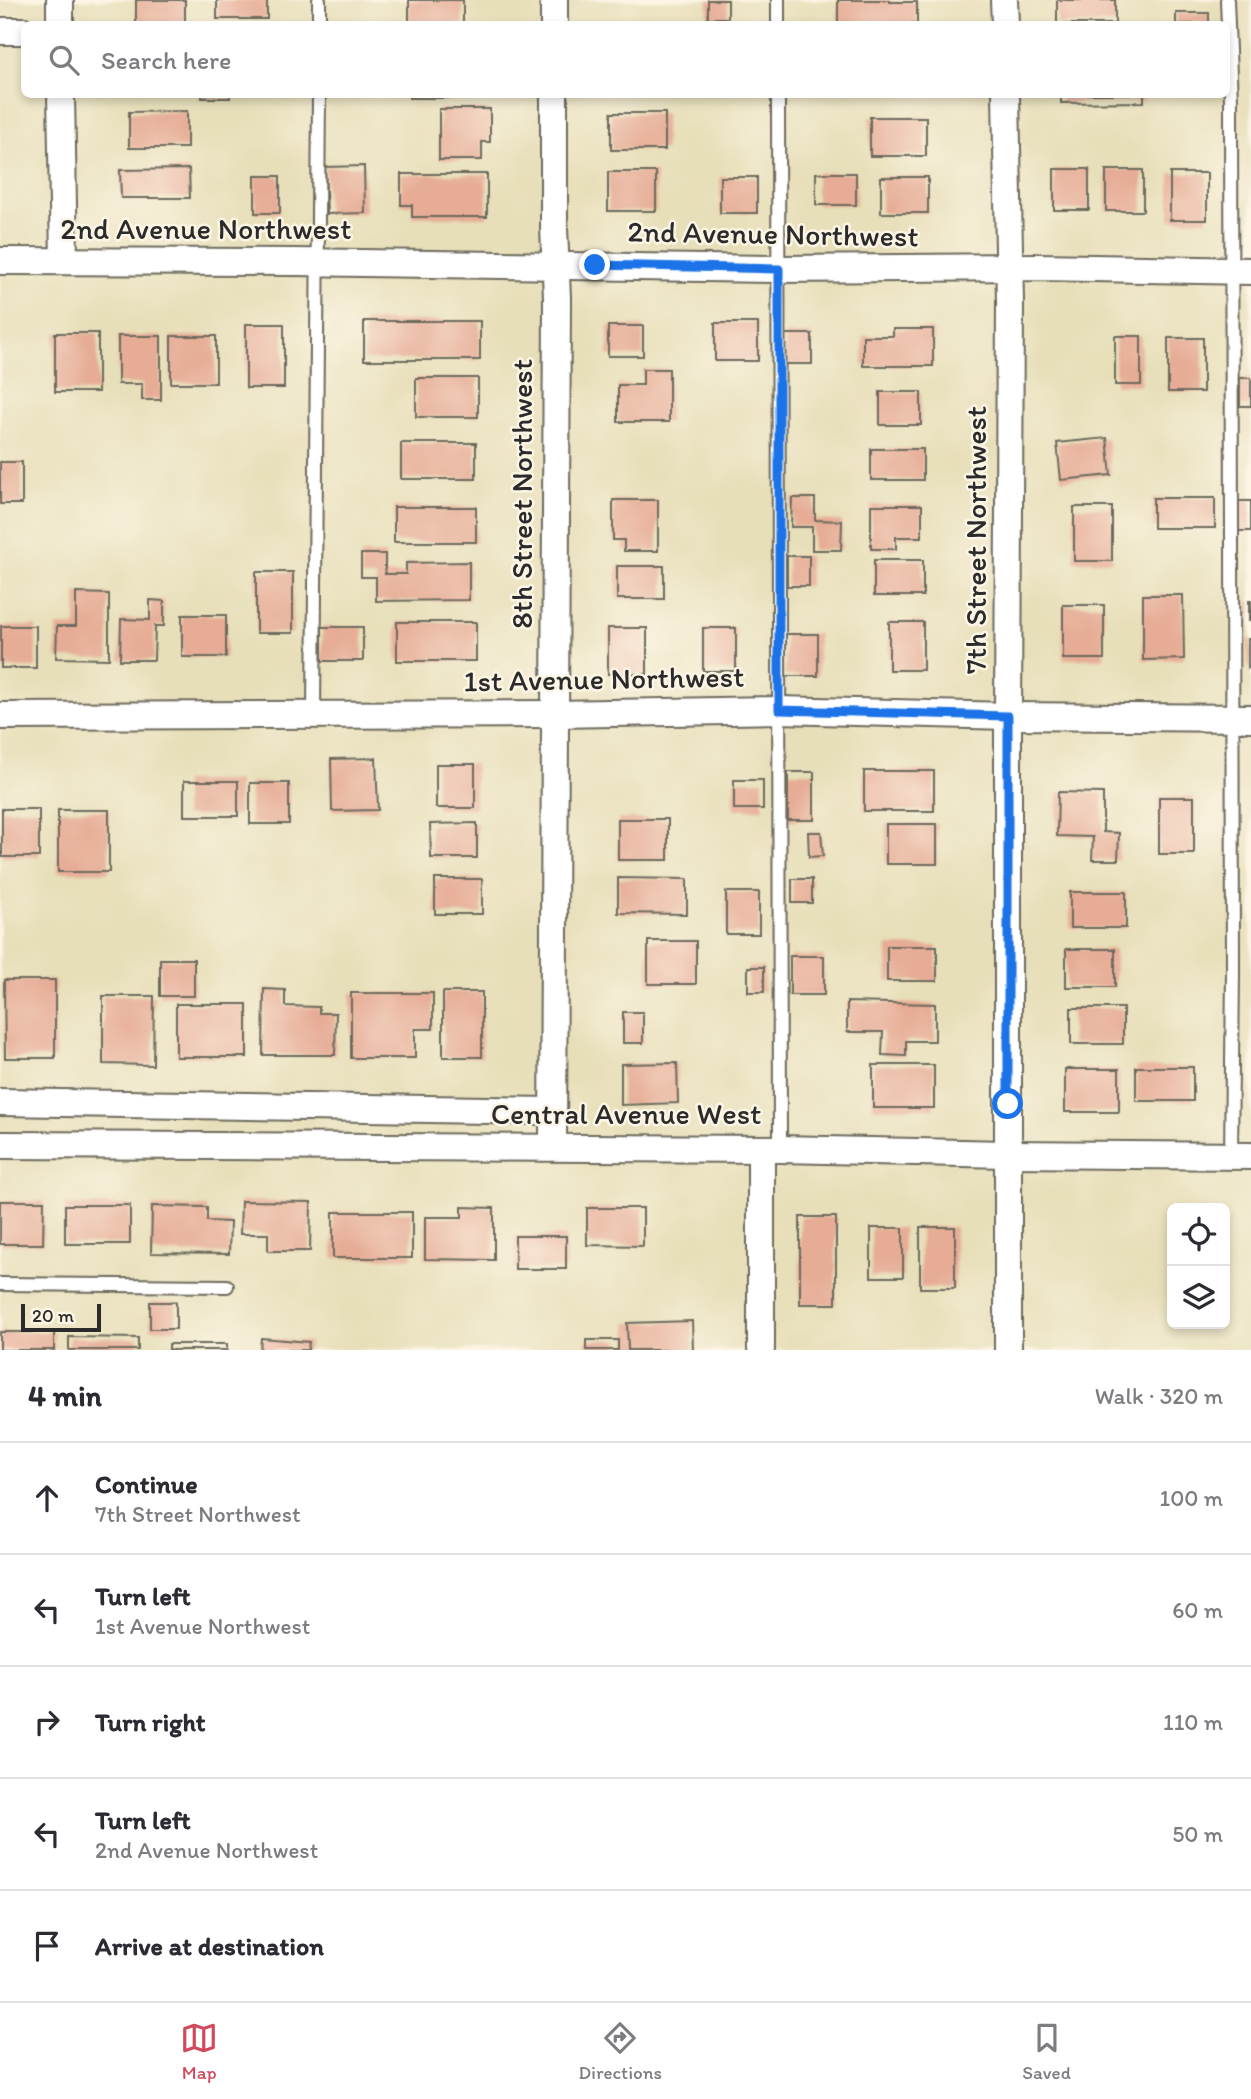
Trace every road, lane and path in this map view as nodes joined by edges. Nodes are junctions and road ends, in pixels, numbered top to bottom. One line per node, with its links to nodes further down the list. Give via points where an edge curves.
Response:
1 (60, 0): 7 (street)
2 (319, 0): 8 (lane)
3 (554, 0): 9 (street)
4 (778, 0): 10 (lane)
5 (1004, 0): 11 (street)
6 (1227, 0): 12 (lane)
7 (60, 21)
8 (319, 21)
9 (554, 21)
10 (778, 21)
11 (1005, 21)
12 (1228, 21)
13 (0, 31): 14 (street)
14 (21, 31)
15 (1230, 76): 27 (lane)
16 (61, 98): 22 (street)
17 (319, 98): 23 (lane)
18 (554, 98): 24 (street, 8th Street Northwest)
19 (778, 98): 26 (lane)
20 (1006, 98): 25 (street, 7th Street Northwest)
21 (0, 261): 22 (street, 2nd Avenue Northwest)
22 (64, 261): 23 (street, 2nd Avenue Northwest)
23 (318, 262): 24 (street, 2nd Avenue Northwest); 29 (lane)
24 (555, 264): 26 (street, 2nd Avenue Northwest); 30 (street, 8th Street Northwest)
25 (1009, 267): 26 (street, 2nd Avenue Northwest); 27 (street, 2nd Avenue Northwest); 32 (street, 7th Street Northwest)
26 (779, 269): 28 (lane)
27 (1241, 271): 33 (lane)
28 (779, 710): 30 (street, 1st Avenue Northwest); 32 (street, 1st Avenue Northwest); 38 (lane)
29 (314, 714): 30 (street, 1st Avenue Northwest); 31 (street, 1st Avenue Northwest)
30 (555, 714): 35 (street, 8th Street Northwest)
31 (0, 716)
32 (1008, 716): 33 (street, 1st Avenue Northwest); 39 (street, 7th Street Northwest)
33 (1241, 717): 40 (lane)
34 (0, 1102): 35 (street)
35 (553, 1111): 37 (street, 8th Street Northwest)
36 (0, 1145): 37 (street, Central Avenue West)
37 (553, 1147): 38 (street, Central Avenue West)
38 (770, 1149): 39 (street, Central Avenue West); 43 (street)
39 (1007, 1154): 40 (street, Central Avenue West); 44 (street, 7th Street Northwest)
40 (1241, 1156)
41 (0, 1284): 42 (lane)
42 (227, 1286)
43 (761, 1350)
44 (1008, 1350)

